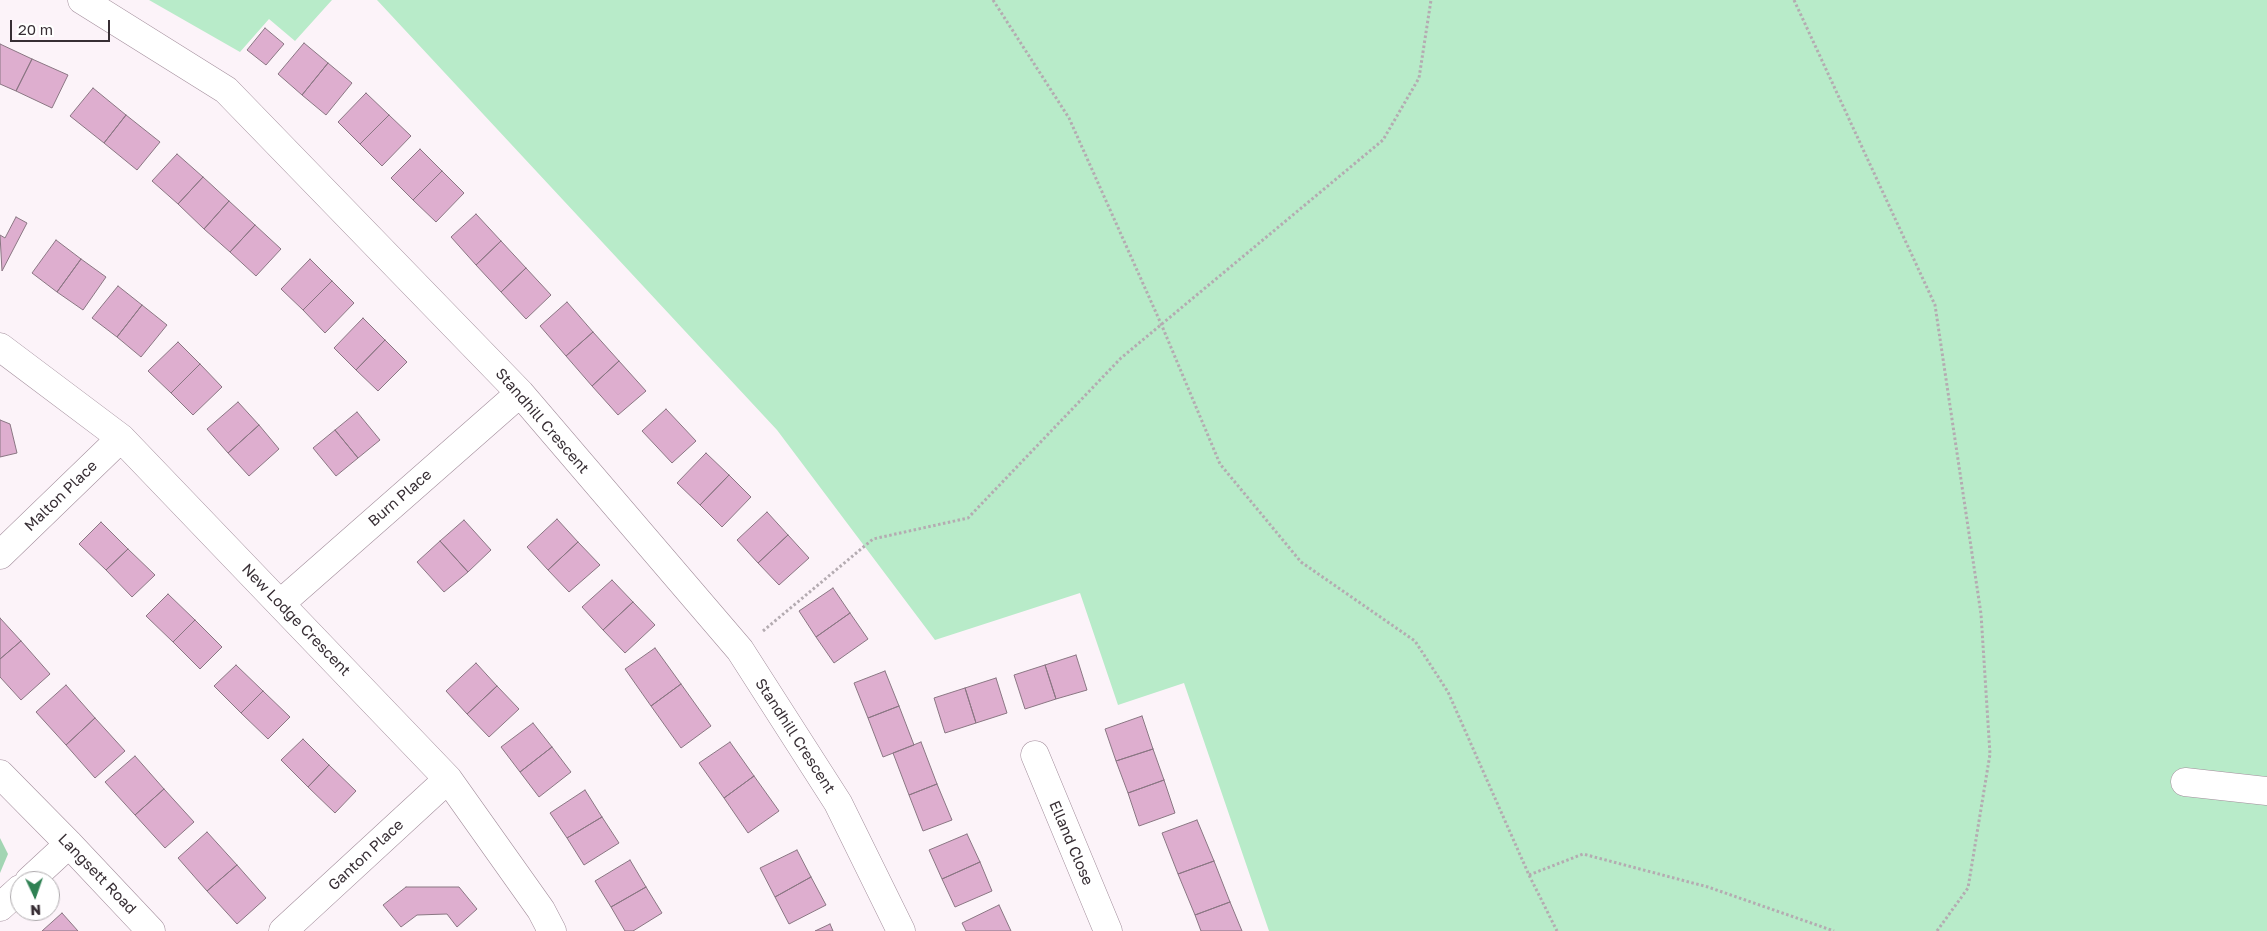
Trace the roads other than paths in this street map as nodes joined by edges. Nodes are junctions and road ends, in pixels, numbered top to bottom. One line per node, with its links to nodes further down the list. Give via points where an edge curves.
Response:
1 (82, 0): 3 (street, Standhill Crescent, via 226,90)
2 (0, 347): 4 (street, New Lodge Crescent)
3 (520, 393): 6 (street, Burn Place); 19 (street, Standhill Crescent, via 740,650 838,803)
4 (122, 438): 5 (street, Malton Place); 6 (street, New Lodge Crescent)
5 (0, 555)
6 (281, 603): 9 (street, New Lodge Crescent)
7 (1035, 755): 20 (street, Elland Close)
8 (0, 774): 12 (street, Langsett Road)
9 (448, 779): 17 (street, Ganton Place); 18 (street, New Lodge Crescent, via 541,910)
10 (2185, 782): 11 (street)
11 (2267, 791)
12 (70, 844): 13 (street); 16 (street, Langsett Road)
13 (40, 871)
14 (10, 898): 15 (street)
15 (0, 907)
16 (151, 931)
17 (283, 931)
18 (552, 931)
19 (901, 931)
20 (1108, 931)

